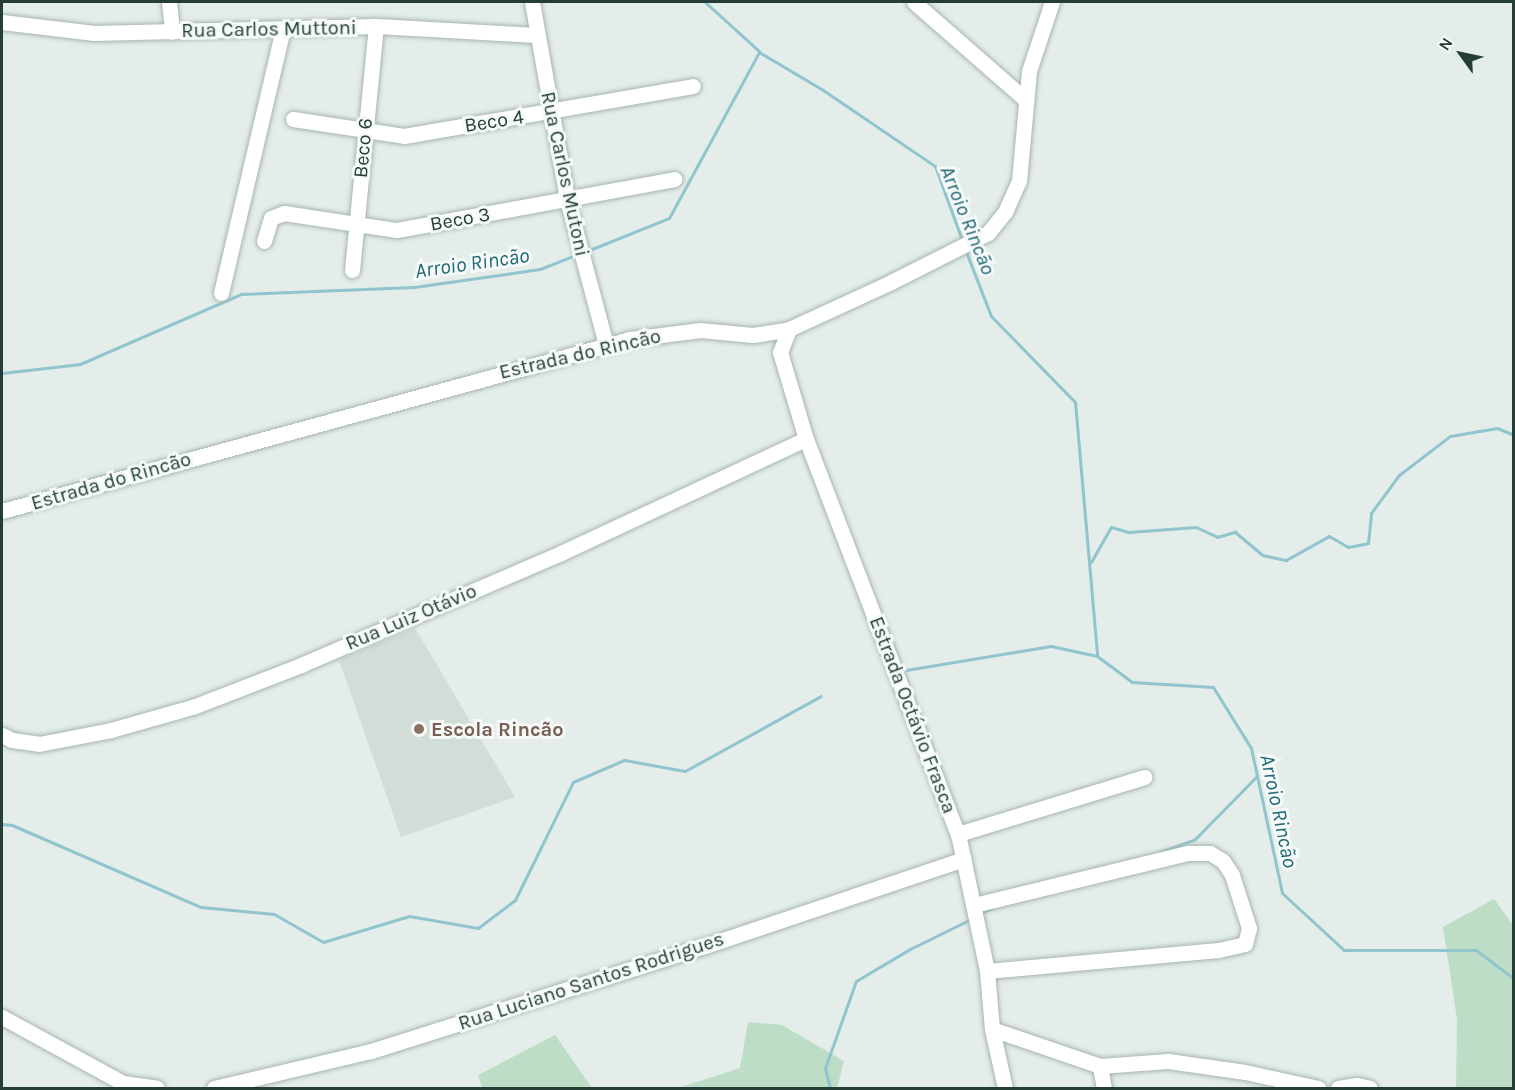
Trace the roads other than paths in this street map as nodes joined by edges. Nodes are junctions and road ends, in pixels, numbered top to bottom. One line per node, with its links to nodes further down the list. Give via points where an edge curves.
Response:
1 (169, 2): 8 (street)
2 (532, 2): 9 (street, Rua Carlos Mutoni)
3 (914, 2): 11 (street)
4 (1052, 2): 11 (street, Estrada do Rincão, via 1029,71)
5 (2, 22): 8 (street, Rua Carlos Muttoni, via 94,33)
6 (376, 26): 7 (street, Rua Carlos Muttoni); 9 (street, Rua Carlos Muttoni); 14 (street, Beco 6)
7 (283, 29): 8 (street, Rua Carlos Muttoni); 20 (street)
8 (172, 32)
9 (537, 35): 12 (street, Rua Carlos Mutoni)
10 (693, 86): 12 (street, Beco 4)
11 (1026, 100): 21 (street, Estrada do Rincão, via 1020,181 1005,212 988,233)
12 (551, 111): 14 (street, Beco 4, via 404,136); 16 (street, Rua Carlos Mutoni)
13 (293, 119): 14 (street, Beco 4)
14 (364, 129): 17 (street, Beco 6)
15 (674, 179): 16 (street, Beco 3)
16 (567, 199): 17 (street, Beco 3, via 397,230); 23 (street, Rua Carlos Mutoni)
17 (356, 224): 18 (street, Beco 3, via 277,214 271,218); 19 (street, Beco 6)
18 (264, 241)
19 (352, 270)
20 (220, 293)
21 (789, 330): 22 (street, Estrada do Rincão); 24 (street)
22 (753, 335): 23 (street, Estrada do Rincão, via 700,330); 24 (street)
23 (606, 345): 26 (street, Estrada do Rincão, via 224,448)
24 (780, 352): 25 (street, Estrada Octávio Frasca)
25 (806, 439): 27 (street, Rua Luiz Otávio, via 561,553 206,702 111,730 39,744); 29 (street, Estrada Octávio Frasca)
26 (3, 514)
27 (2, 735)
28 (1144, 777): 29 (street)
29 (958, 834): 30 (street, Estrada Octávio Frasca)
30 (964, 859): 31 (street, Estrada Octávio Frasca); 37 (street, Rua Luciano Santos Rodrigues, via 694,950 371,1051)
31 (974, 905): 32 (street, Estrada Octávio Frasca); 32 (street, via 1188,853 1210,852 1232,874 1249,928 1245,944 1218,950)
32 (987, 971): 34 (street, Estrada Octávio Frasca)
33 (2, 1017): 36 (street, via 123,1083)
34 (992, 1029): 35 (street); 38 (street, Estrada Octávio Frasca)
35 (1100, 1066): 39 (street); 40 (street, via 1168,1061 1245,1072)
36 (157, 1089)
37 (214, 1089)
38 (1005, 1089)
39 (1104, 1089)
40 (1318, 1089)
41 (1338, 1089): 42 (street, via 1357,1085)
42 (1370, 1089)

